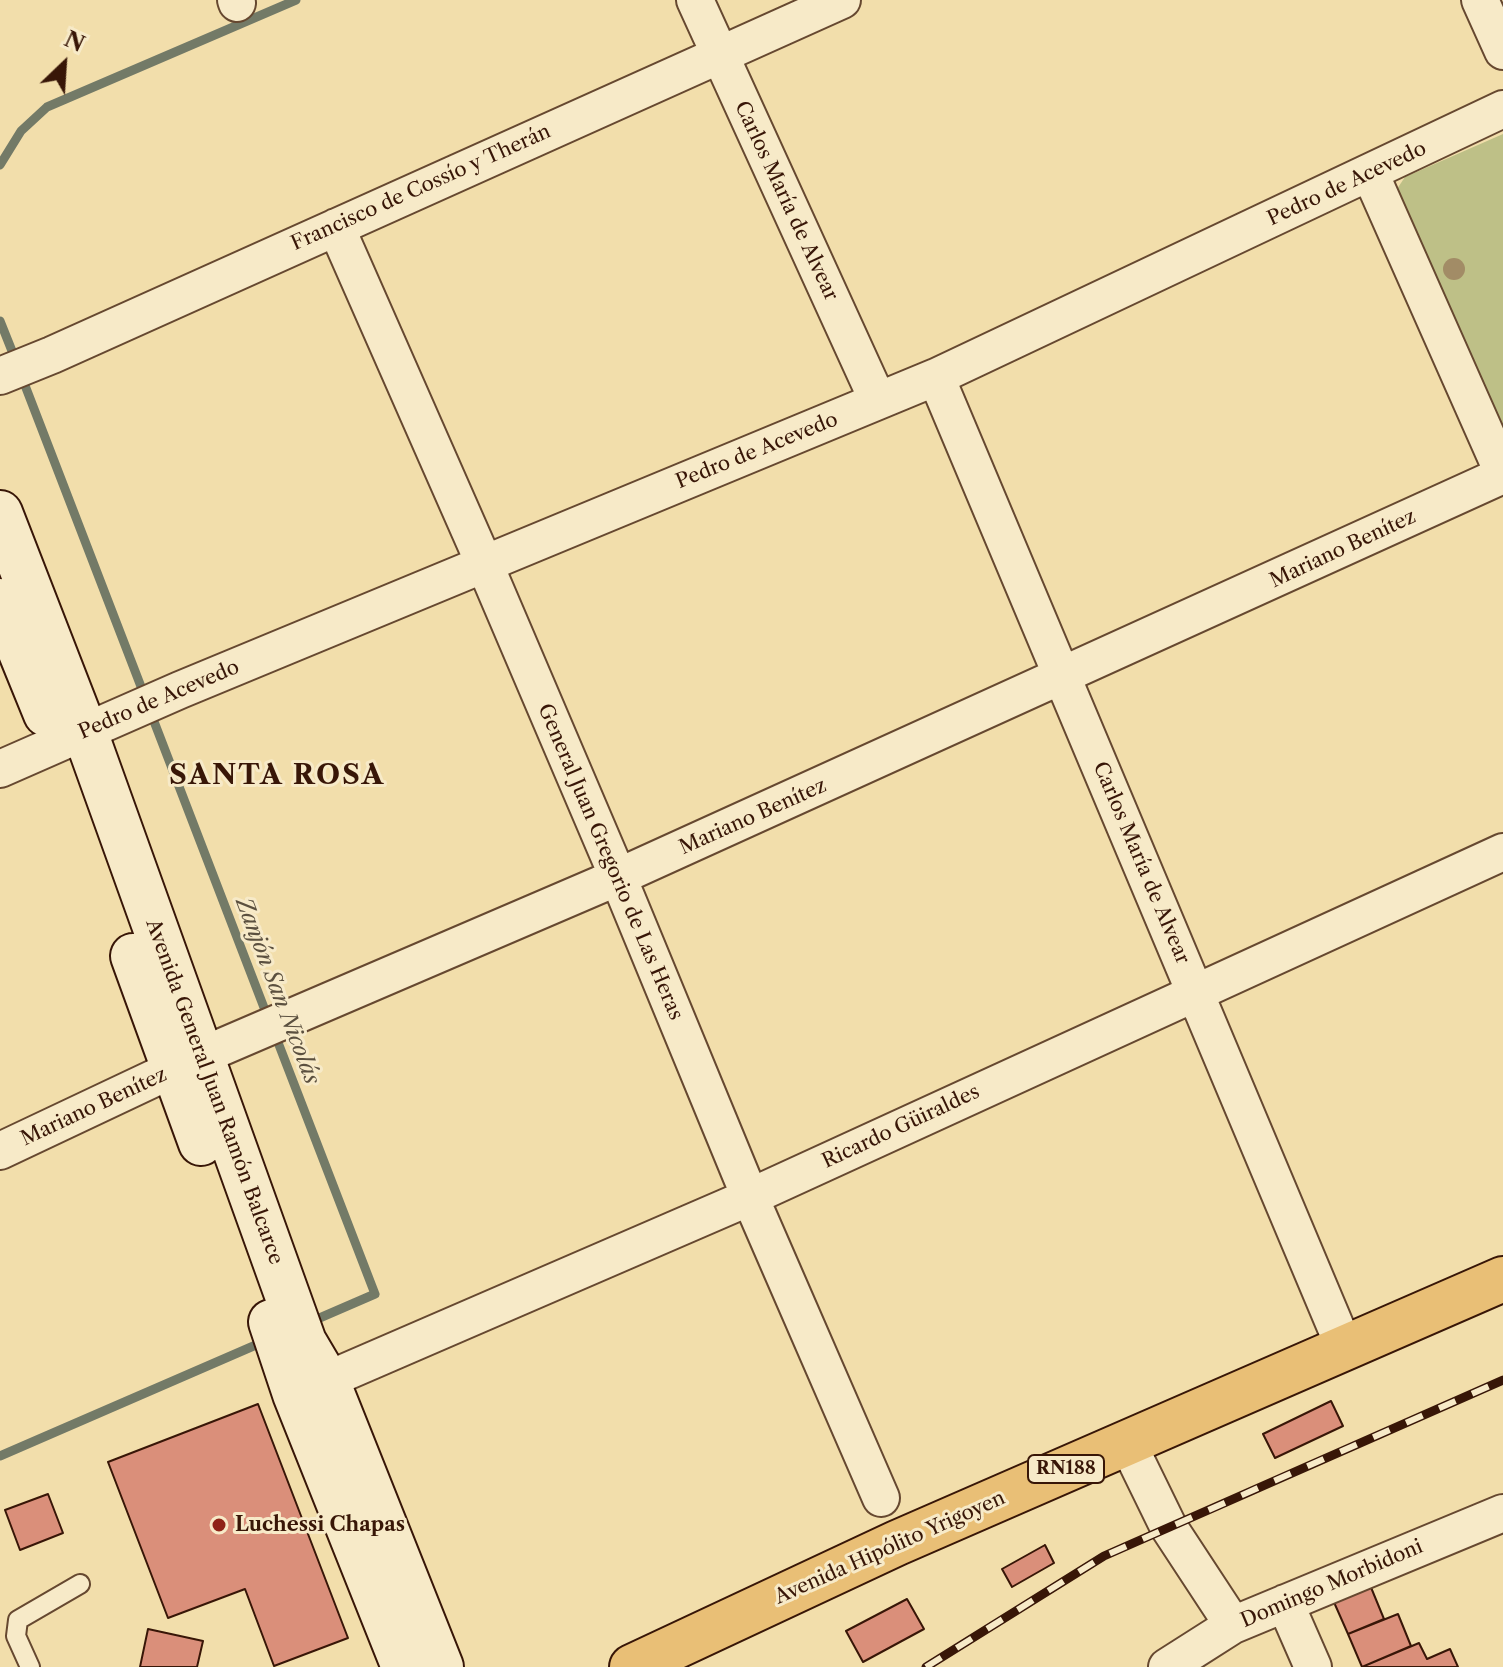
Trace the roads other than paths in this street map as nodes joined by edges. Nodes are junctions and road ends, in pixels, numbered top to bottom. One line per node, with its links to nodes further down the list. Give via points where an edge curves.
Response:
1 (695, 0): 5 (street, Carlos María de Alvear)
2 (842, 0): 5 (street, Francisco de Cossío y Therán)
3 (1480, 0): 4 (street)
4 (1503, 51)
5 (718, 54): 8 (street, Francisco de Cossío y Therán); 11 (street, Carlos María de Alvear)
6 (1503, 109): 7 (street, Pedro de Acevedo)
7 (1370, 173): 10 (street, Pedro de Acevedo); 12 (street)
8 (336, 227): 9 (street, Francisco de Cossío y Therán); 14 (street, General Juan Gregorio de Las Heras)
9 (0, 376)
10 (936, 377): 11 (street, Pedro de Acevedo); 16 (street, Carlos María de Alvear)
11 (878, 401): 14 (street, Pedro de Acevedo)
12 (1503, 474): 16 (street, Mariano Benítez)
13 (0, 513): 17 (main road, Avenida General Juan Ramón Balcarce)
14 (484, 563): 17 (street, Pedro de Acevedo); 20 (street, General Juan Gregorio de Las Heras)
15 (0, 601): 17 (main road, Avenida General Juan Ramón Balcarce)
16 (1063, 677): 20 (street, Mariano Benítez); 21 (street, Carlos María de Alvear)
17 (86, 732): 18 (street, Pedro de Acevedo); 22 (main road, Avenida General Juan Ramón Balcarce)
18 (0, 769)
19 (1503, 852): 21 (street, Ricardo Güiraldes)
20 (618, 877): 22 (street, Mariano Benítez); 24 (street, General Juan Gregorio de Las Heras)
21 (1195, 991): 24 (street, Ricardo Güiraldes); 26 (street, Carlos María de Alvear)
22 (187, 1063): 23 (street, Mariano Benítez); 27 (main road, Avenida General Juan Ramón Balcarce)
23 (0, 1151)
24 (750, 1197): 27 (street, Ricardo Güiraldes); 29 (street, General Juan Gregorio de Las Heras)
25 (1503, 1279): 26 (main road, Avenida Hipólito Yrigoyen / RN188)
26 (1345, 1349): 28 (main road, Avenida Hipólito Yrigoyen / RN188)
27 (302, 1368): 35 (main road, Avenida General Juan Ramón Balcarce); 36 (main road, Avenida General Juan Ramón Balcarce)
28 (1127, 1442): 33 (street, via 1168,1526); 37 (main road, Avenida Hipólito Yrigoyen / RN188)
29 (881, 1498)
30 (1503, 1513): 32 (street, Domingo Morbidoni)
31 (80, 1584): 34 (lane, via 18,1620 16,1636)
32 (1285, 1603): 33 (street, Domingo Morbidoni); 39 (street)
33 (1233, 1625): 38 (street, Domingo Morbidoni)
34 (30, 1667)
35 (404, 1667)
36 (441, 1667)
37 (632, 1667)
38 (1167, 1667)
39 (1313, 1667)

